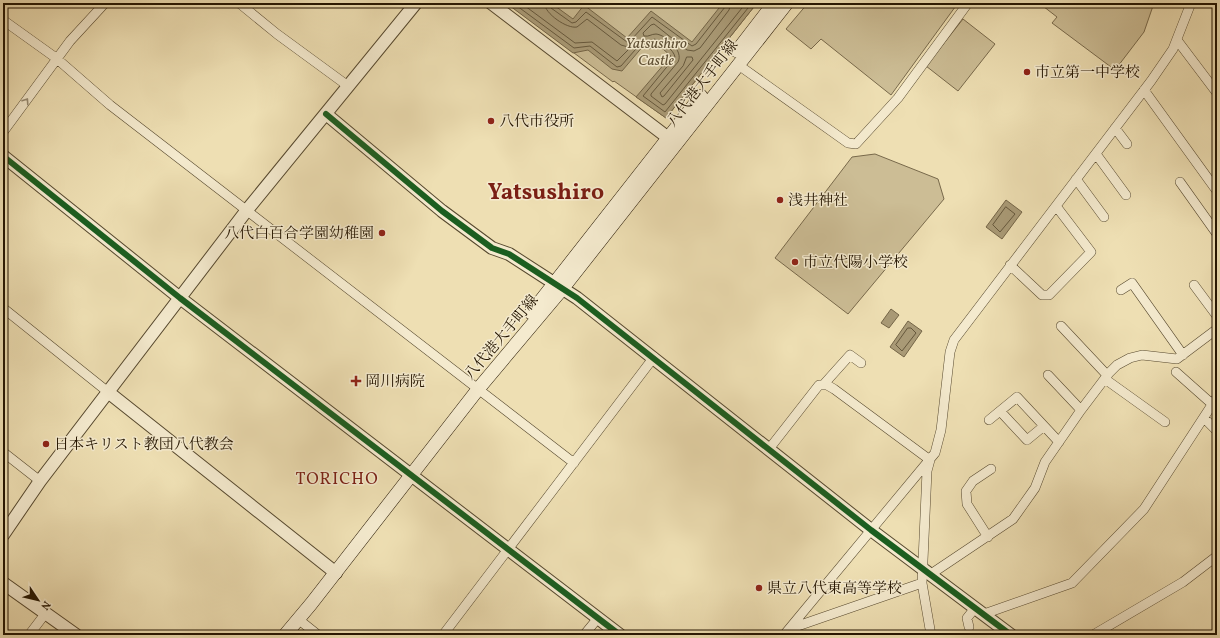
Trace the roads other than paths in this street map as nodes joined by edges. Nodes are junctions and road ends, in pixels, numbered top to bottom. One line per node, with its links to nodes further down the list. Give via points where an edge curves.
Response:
1 (106, 3): 11 (street)
2 (239, 3): 13 (street)
3 (416, 3): 13 (street)
4 (491, 3): 19 (street)
5 (774, 3): 19 (main road, 八代港大手町線)
6 (787, 3): 12 (main road, 八代港大手町線)
7 (968, 3): 12 (street, via 898,98 856,144 848,143)
8 (1190, 3): 10 (street)
9 (3, 20): 11 (street)
10 (1178, 40): 14 (street); 15 (street)
11 (56, 58): 18 (street, one-way to 11); 28 (street, via 110,105)
12 (737, 64): 19 (main road, 八代港大手町線)
13 (348, 86): 16 (street)
14 (1144, 90): 17 (street); 25 (street)
15 (1217, 93)
16 (326, 114): 28 (street); 33 (street, via 442,211 492,248 509,254)
17 (1115, 128): 20 (street); 21 (street)
18 (3, 132)
19 (672, 140): 33 (main road, 八代港大手町線)
20 (1127, 144)
21 (1096, 154): 23 (street); 26 (street)
22 (3, 156): 35 (street)
23 (1076, 179): 27 (street); 29 (street)
24 (1180, 182): 30 (street)
25 (1217, 190)
26 (1126, 194)
27 (1056, 206): 31 (street); 31 (street, via 1091,252 1049,295 1042,295)
28 (247, 210): 35 (street); 47 (street)
29 (1104, 217)
30 (1217, 234)
31 (1010, 265): 60 (street, via 954,340 950,352 941,430 935,453)
32 (1194, 285): 37 (street)
33 (559, 286): 41 (street); 47 (main road, 八代港大手町線)
34 (1121, 290): 40 (street, via 1132,283)
35 (180, 298): 48 (street); 63 (street)
36 (3, 308): 48 (street)
37 (1217, 316)
38 (1061, 326): 45 (street)
39 (1217, 329): 40 (street)
40 (1183, 355): 45 (street, via 1177,359 1142,355 1130,358 1117,365)
41 (654, 357): 58 (street); 61 (street)
42 (861, 363): 46 (street, via 850,355)
43 (1176, 372): 49 (street)
44 (1048, 375): 50 (street)
45 (1106, 377): 50 (street); 54 (street)
46 (824, 384): 58 (street, via 819,386); 60 (street)
47 (476, 386): 61 (street); 63 (main road, 八代港大手町線)
48 (108, 392): 64 (street); 70 (street)
49 (1215, 401): 52 (street)
50 (1081, 410): 57 (street)
51 (1000, 411): 53 (street); 55 (street, via 1027,440); 55 (street, via 1017,397)
52 (1204, 418): 56 (street); 74 (street, via 1144,509 1072,583)
53 (989, 420)
54 (1165, 422)
55 (1044, 426): 57 (street)
56 (1217, 431)
57 (1059, 442): 67 (street, via 1045,462 1035,488 1013,519)
58 (769, 449): 65 (street)
59 (3, 452): 64 (street)
60 (930, 460): 65 (street); 71 (street)
61 (574, 463): 68 (street)
62 (991, 469): 67 (street, via 973,481 966,491 967,504)
63 (408, 474): 68 (street); 70 (main road, 八代港大手町線)
64 (40, 481): 66 (street)
65 (871, 530): 71 (street); 79 (street)
66 (3, 535)
67 (988, 537): 71 (street)
68 (508, 550): 76 (street); 85 (street)
69 (1217, 556): 90 (street, via 1183,582)
70 (332, 570): 77 (main road, 八代港大手町線); 82 (main road, 八代港大手町線)
71 (927, 571): 73 (street); 74 (street)
72 (3, 583): 75 (street)
73 (922, 583): 79 (street); 88 (street)
74 (980, 611): 78 (street, via 967,618); 89 (street)
75 (44, 614): 80 (street); 81 (street)
76 (598, 618): 86 (street); 87 (street)
77 (298, 619): 83 (main road, 八代港大手町線); 84 (street)
78 (969, 627)
79 (786, 632)
80 (29, 635)
81 (76, 635)
82 (277, 635)
83 (285, 635)
84 (318, 635)
85 (443, 635)
86 (584, 635)
87 (620, 635)
88 (931, 635)
89 (1010, 635)
90 (1092, 635)

